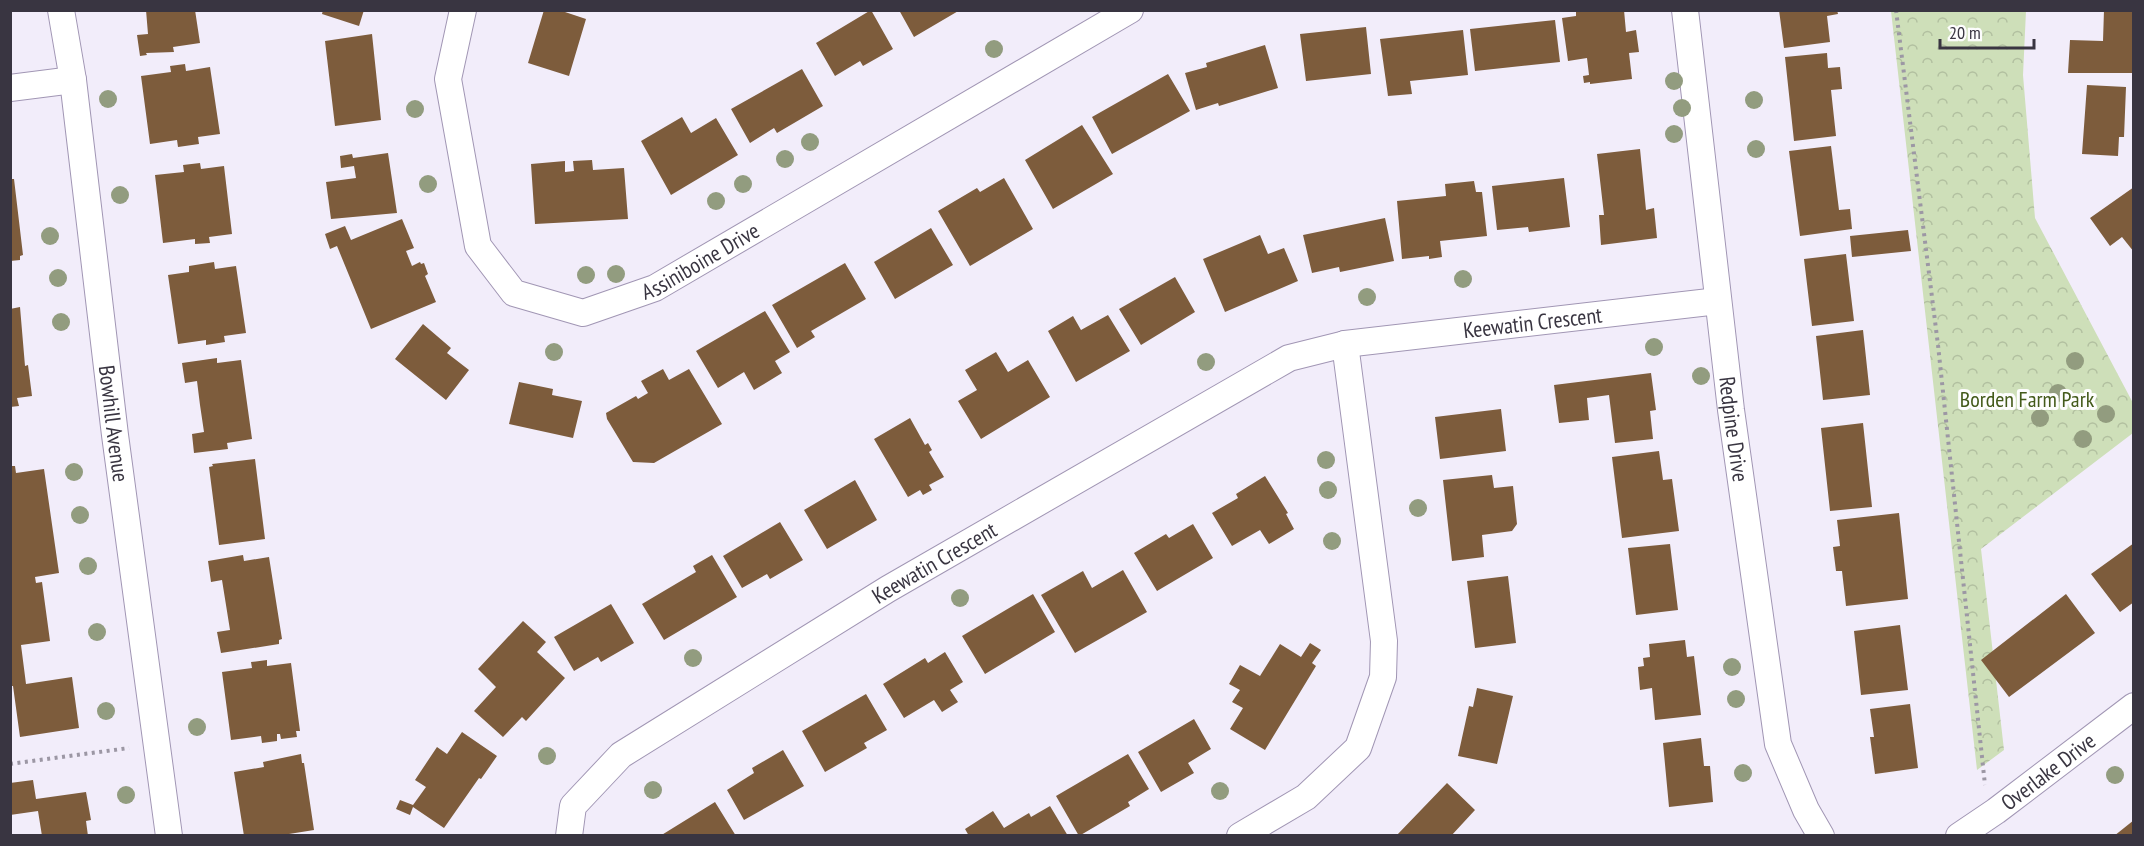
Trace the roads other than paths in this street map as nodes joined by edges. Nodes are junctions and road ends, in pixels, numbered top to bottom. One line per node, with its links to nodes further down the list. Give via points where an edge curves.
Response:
1 (61, 10): 5 (street, Bowhill Avenue)
2 (463, 10): 3 (street, Assiniboine Drive, via 448,79 478,246 514,293 583,312 655,288)
3 (1130, 10)
4 (1685, 10): 7 (street, Redpine Drive)
5 (73, 80): 6 (street); 10 (street, Bowhill Avenue, via 115,435)
6 (10, 88)
7 (1718, 301): 8 (street, Keewatin Crescent); 13 (street, Redpine Drive, via 1778,744)
8 (1345, 344): 11 (street, Keewatin Crescent, via 1289,358 888,589 621,755 573,806); 12 (street, via 1384,641 1383,677 1358,748 1306,797)
9 (2133, 706): 14 (street, Overlake Drive)
10 (169, 836)
11 (568, 836)
12 (1240, 836)
13 (1821, 836)
14 (1959, 836)

